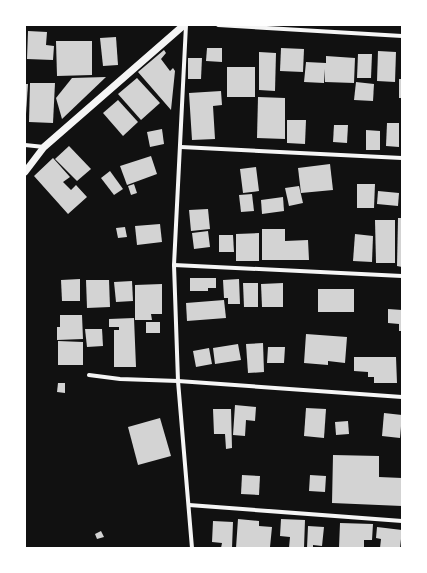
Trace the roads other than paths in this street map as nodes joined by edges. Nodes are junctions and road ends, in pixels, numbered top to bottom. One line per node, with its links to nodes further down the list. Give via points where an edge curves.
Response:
1 (185, 25): 5 (street); 6 (street)
2 (218, 25): 3 (street)
3 (402, 36)
4 (25, 145): 5 (street)
5 (44, 147): 8 (street)
6 (181, 147): 7 (street); 9 (street)
7 (402, 158)
8 (25, 172)
9 (174, 265): 10 (street); 12 (street)
10 (402, 276)
11 (90, 375): 12 (street, via 120,380)
12 (178, 381): 13 (street); 14 (street)
13 (402, 398)
14 (188, 505): 15 (street); 16 (street)
15 (402, 520)
16 (192, 548)

